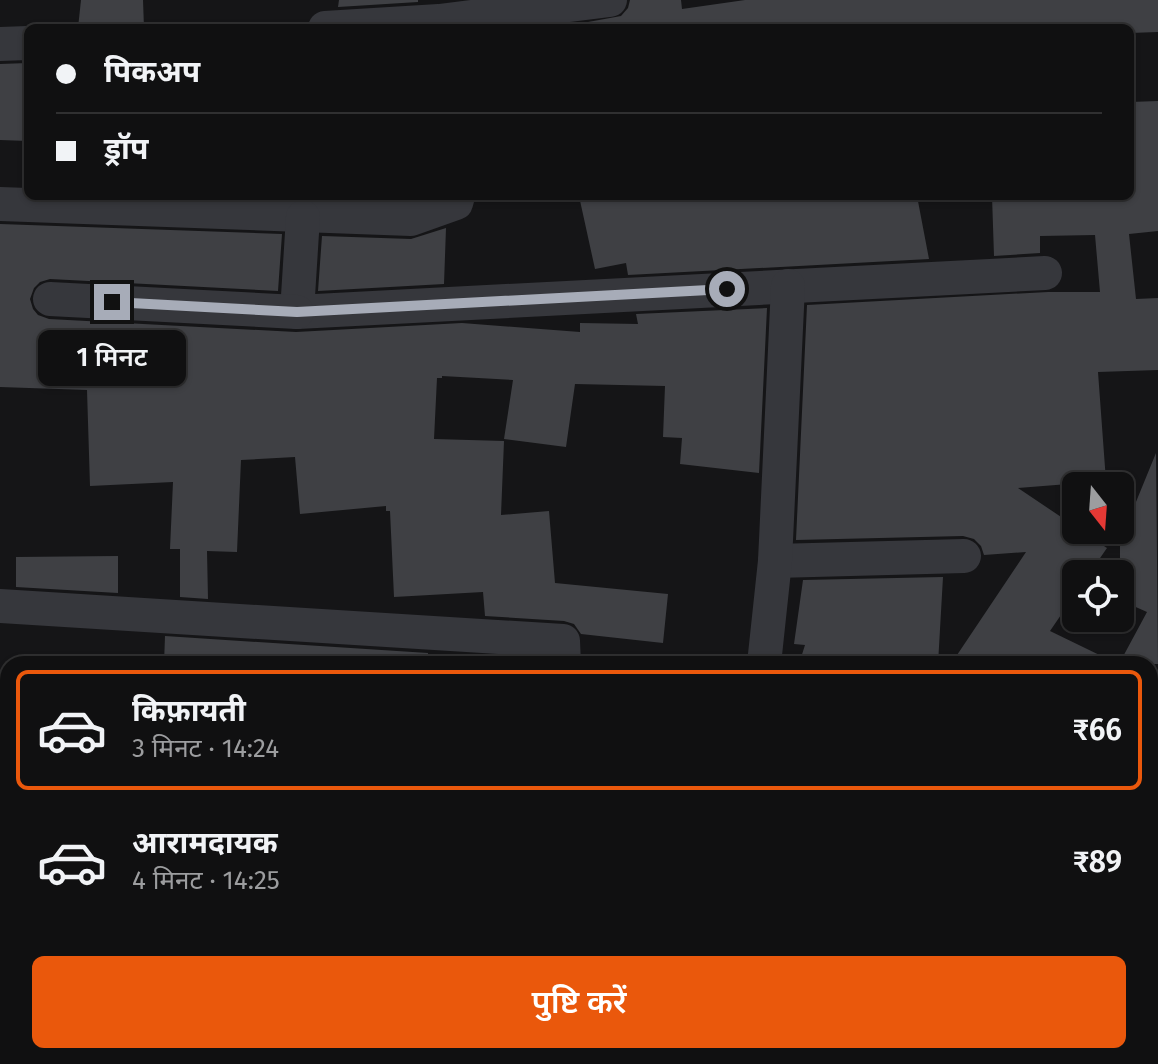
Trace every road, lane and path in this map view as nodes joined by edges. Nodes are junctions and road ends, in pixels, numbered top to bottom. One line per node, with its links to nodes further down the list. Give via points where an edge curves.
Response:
1 (610, 0): 2 (street)
2 (447, 24)
3 (24, 43): 4 (street)
4 (0, 44)
5 (457, 200): 7 (street, via 411,219)
6 (0, 204): 7 (street)
7 (303, 217): 11 (street)
8 (1045, 273): 9 (street)
9 (788, 286): 11 (street); 13 (street)
10 (50, 299): 11 (street)
11 (297, 312)
12 (964, 556): 13 (street)
13 (775, 561): 16 (street)
14 (0, 606): 15 (street, via 563,641)
15 (564, 656)
16 (765, 656)

